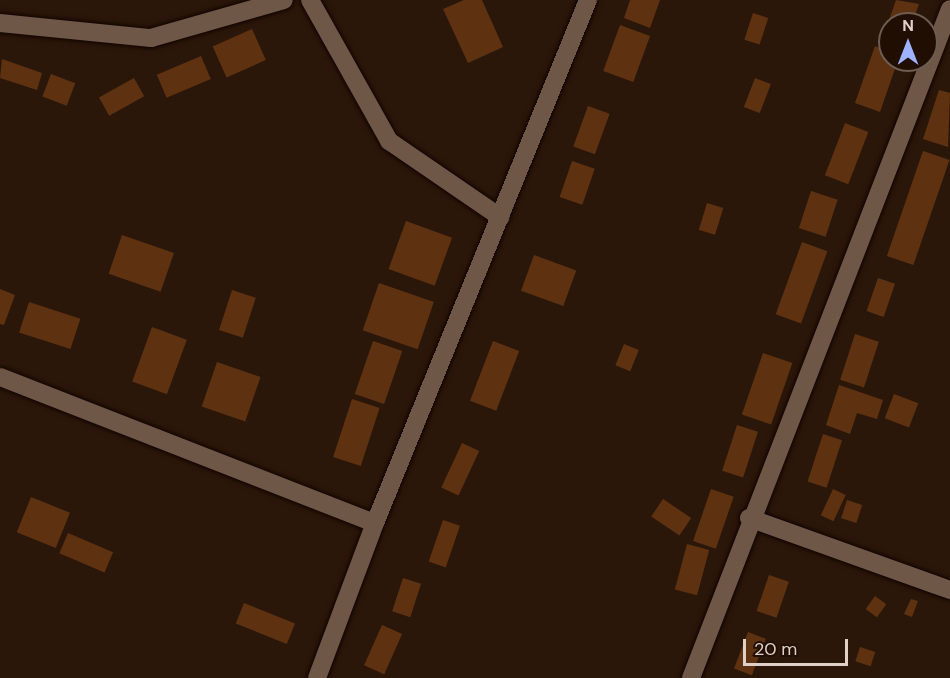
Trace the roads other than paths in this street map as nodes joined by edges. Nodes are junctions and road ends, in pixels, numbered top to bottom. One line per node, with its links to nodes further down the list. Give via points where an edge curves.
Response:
1 (284, 0): 5 (street, via 151,38)
2 (310, 0): 6 (street, via 389,141)
3 (588, 0): 6 (street)
4 (950, 9): 8 (street)
5 (0, 23)
6 (500, 217): 9 (street)
7 (0, 377): 9 (street)
8 (749, 518): 10 (street); 12 (street)
9 (375, 523): 11 (street)
10 (950, 591)
11 (317, 678)
12 (691, 678)

